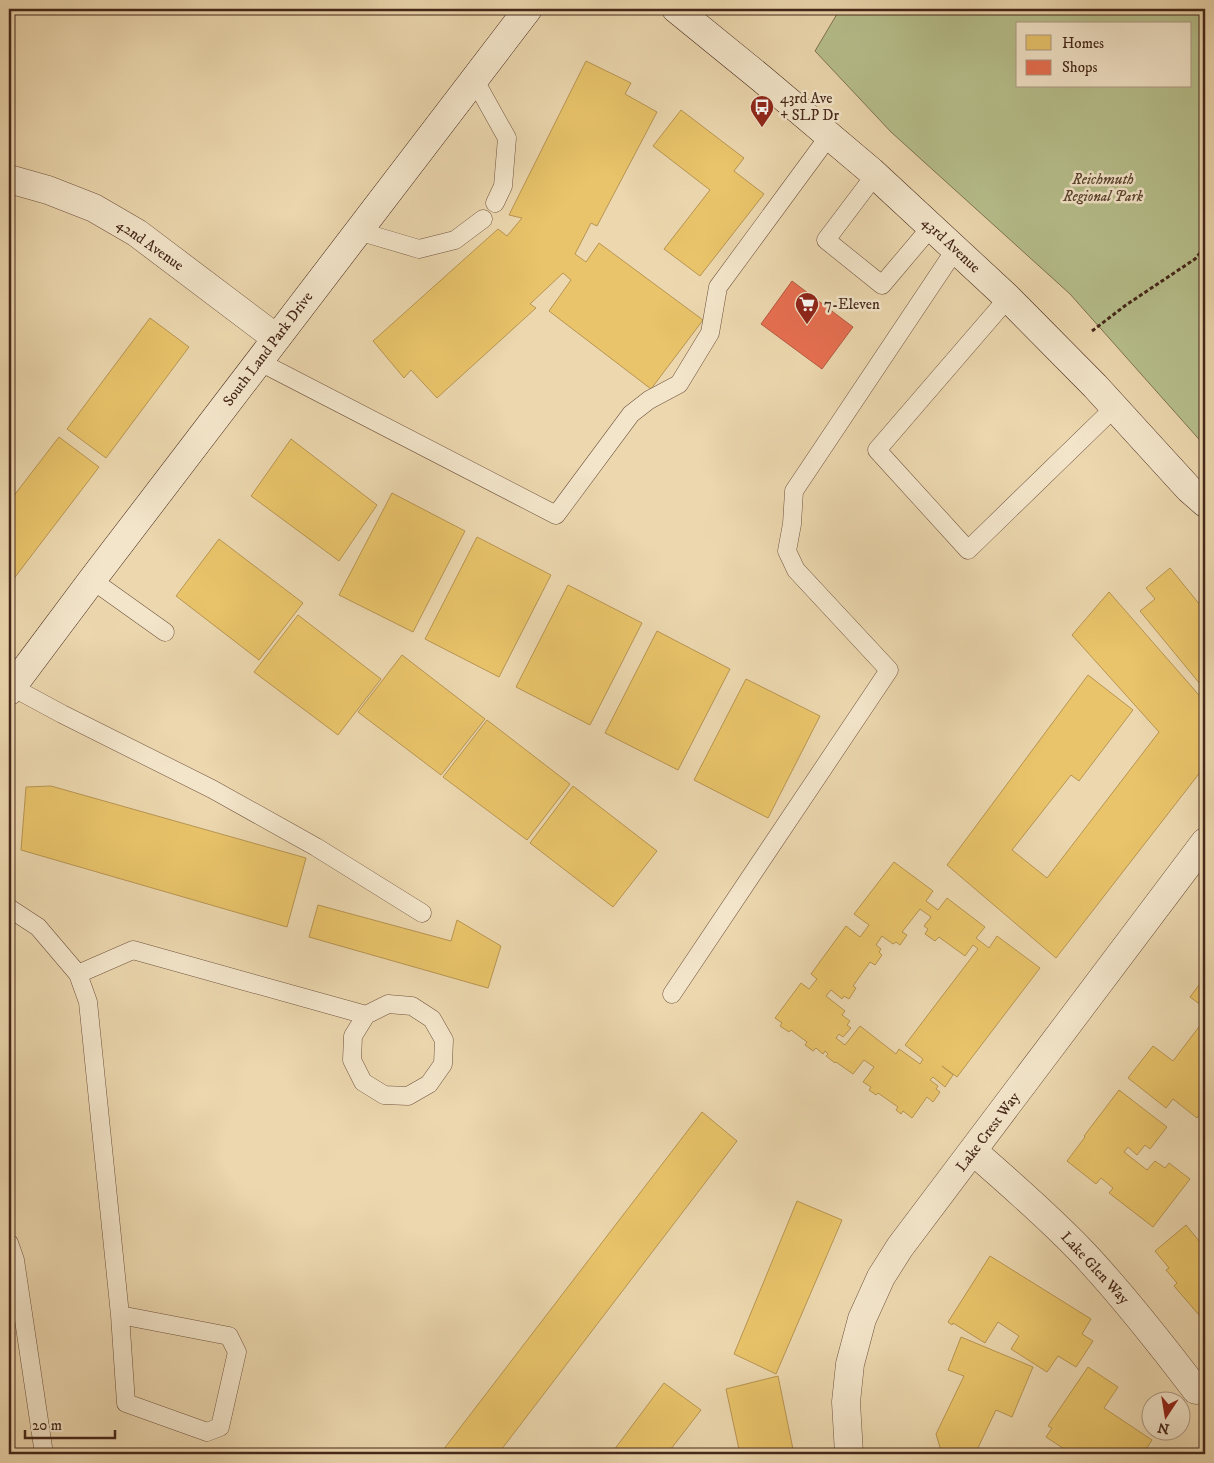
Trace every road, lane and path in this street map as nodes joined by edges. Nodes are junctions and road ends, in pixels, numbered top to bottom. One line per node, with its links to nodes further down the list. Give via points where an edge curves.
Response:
1 (528, 9): 3 (street, South Land Park Drive)
2 (676, 9): 4 (street, 43rd Avenue)
3 (474, 79): 7 (lane, via 507,138 503,186); 10 (street, South Land Park Drive)
4 (829, 136): 5 (street, 43rd Avenue); 16 (lane, via 718,287 710,333 679,384 631,414 556,515)
5 (875, 175): 9 (street, 43rd Avenue); 9 (lane, via 826,240 882,285)
6 (9, 179): 15 (street, 42nd Avenue, via 94,208 137,233)
7 (495, 203)
8 (483, 219): 10 (lane, via 455,240 419,249)
9 (931, 227): 12 (street, 43rd Avenue)
10 (358, 231): 15 (street, South Land Park Drive)
11 (1205, 247): 14 (path, via 1195,259)
12 (955, 250): 13 (street, 43rd Avenue); 26 (lane, via 794,491 787,551 796,570 889,670)
13 (1008, 298): 17 (street, 43rd Avenue); 17 (lane, via 877,450 968,550)
14 (1092, 331)
15 (276, 338): 16 (street, South Land Park Drive)
16 (258, 361): 19 (street, South Land Park Drive)
17 (1114, 408): 18 (street, 43rd Avenue)
18 (1205, 503)
19 (92, 580): 20 (lane); 21 (street, South Land Park Drive)
20 (166, 632)
21 (10, 687): 24 (lane, via 212,789 316,847)
22 (1205, 842): 28 (street, Lake Crest Way)
23 (9, 908): 25 (lane, via 38,927)
24 (422, 913)
25 (78, 974): 27 (lane, via 133,950); 30 (lane, via 88,1002)
26 (672, 994)
27 (366, 1016): 27 (lane, via 353,1036 352,1060 363,1082 384,1095 408,1096 429,1084 442,1064 444,1040 432,1019 412,1006 388,1004)
28 (973, 1151): 31 (street, Lake Glen Way, via 1084,1254 1137,1312 1196,1390); 33 (street, Lake Crest Way, via 900,1247 881,1276 862,1319 850,1364 846,1402)
29 (9, 1243): 32 (lane, via 15,1260)
30 (120, 1315): 30 (lane, via 126,1403 207,1432 220,1427 237,1352 229,1336)
31 (1205, 1386)
32 (44, 1454)
33 (850, 1454)

